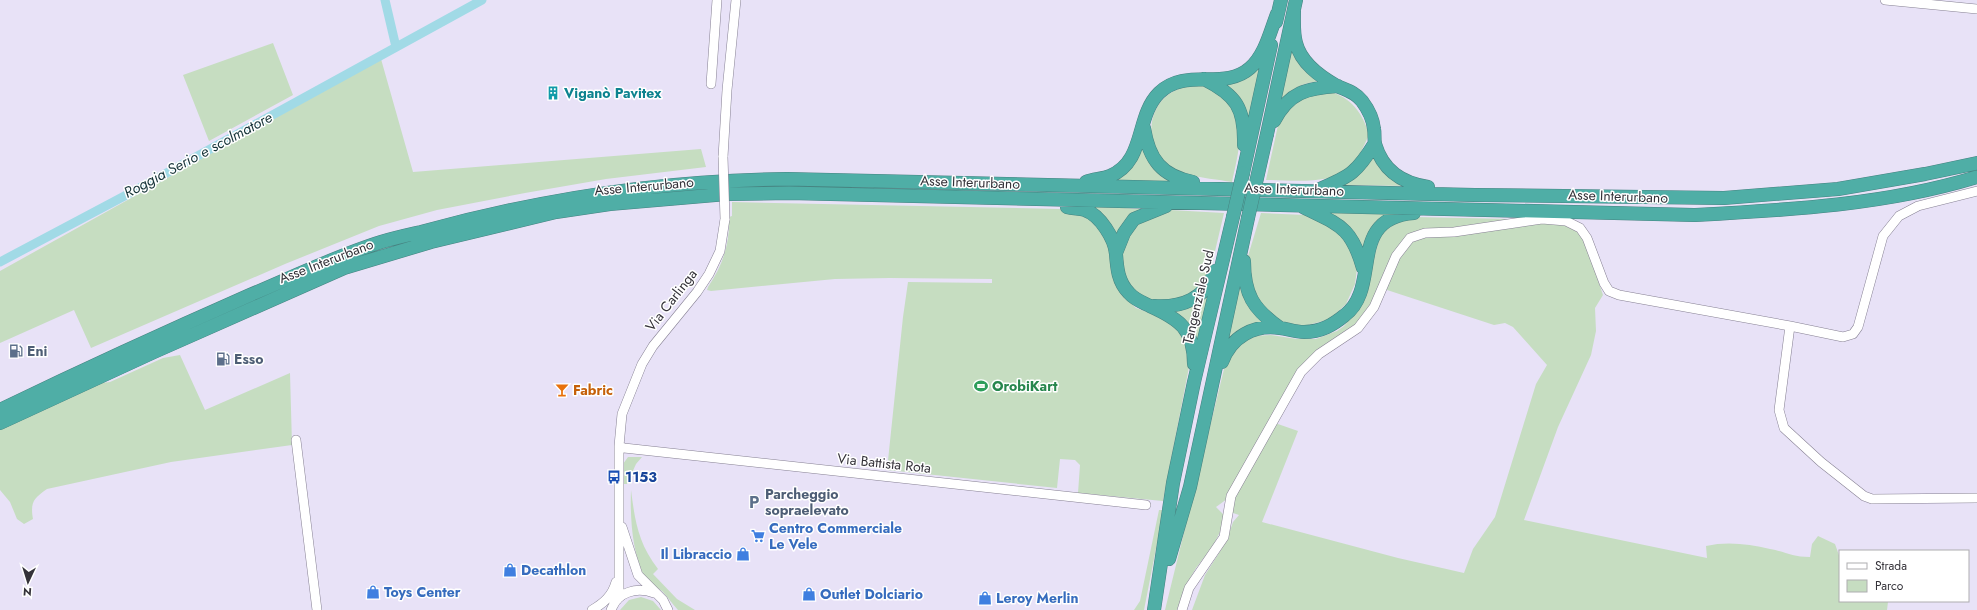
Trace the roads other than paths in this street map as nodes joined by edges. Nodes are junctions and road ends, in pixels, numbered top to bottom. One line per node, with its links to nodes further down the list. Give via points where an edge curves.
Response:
1 (717, 0): 9 (street)
2 (736, 0): 37 (street, Via Carlinga, bridge, via 723,157 726,219 720,251 697,292 653,346 642,364 622,414)
3 (1281, 0): 7 (highway, Tangenziale Sud)
4 (1885, 0): 6 (street)
5 (1295, 5): 10 (highway, via 1296,42 1303,58 1314,72); 12 (highway)
6 (1977, 9)
7 (1277, 14): 8 (highway, via 1261,55 1250,68 1234,77); 15 (highway, Tangenziale Sud)
8 (1204, 79): 11 (highway, via 1184,79 1164,89 1151,104); 15 (highway, via 1231,96 1239,106 1244,139)
9 (711, 84)
10 (1338, 86): 12 (highway, via 1315,87 1298,93 1279,112); 13 (highway, via 1350,90 1362,100 1372,120)
11 (1143, 122): 17 (highway, via 1138,146 1128,164 1110,176); 18 (highway, via 1152,156 1166,172 1182,180)
12 (1267, 134): 26 (highway, bridge)
13 (1375, 143): 19 (highway, via 1362,165 1345,178); 22 (highway, via 1385,165 1400,180)
14 (1977, 163): 22 (highway, Asse Interurbano, via 1838,189 1780,195)
15 (1243, 172): 25 (highway, Tangenziale Sud, bridge)
16 (1977, 177): 22 (highway, Asse Interurbano, via 1920,191 1802,209 1694,214)
17 (1070, 186): 18 (highway, Asse Interurbano); 34 (highway, Asse Interurbano, via 787,179 725,180 547,201 381,242 314,267 168,330)
18 (1228, 189): 19 (highway, Asse Interurbano)
19 (1313, 191): 22 (highway, Asse Interurbano)
20 (1977, 191): 30 (street, via 1918,206 1899,216 1883,236 1858,327 1853,334 1843,337)
21 (1060, 201): 23 (highway, Asse Interurbano); 27 (highway, via 1068,208 1086,210 1094,216 1107,232); 35 (highway, Asse Interurbano, via 727,194 610,204 556,212 431,242 344,268)
22 (1474, 202): 24 (highway, Asse Interurbano); 28 (highway, via 1405,214 1388,221 1370,243)
23 (1172, 203): 24 (highway, Asse Interurbano); 27 (highway, via 1134,219 1124,233)
24 (1300, 205): 28 (highway, via 1337,223 1344,230 1358,252)
25 (1233, 216): 29 (highway, via 1214,276 1203,292 1185,303); 32 (highway, Tangenziale Sud)
26 (1248, 218): 31 (highway, via 1244,265 1248,293 1263,315); 33 (highway)
27 (1116, 253): 29 (highway, via 1123,286 1134,298)
28 (1364, 274): 31 (highway, via 1360,295 1355,304 1349,312 1329,327 1305,332)
29 (1150, 306): 32 (highway, via 1176,320 1188,333 1194,349)
30 (1790, 326): 38 (street, via 1779,410 1784,428 1821,462 1872,500); 49 (street, via 1619,295 1609,291 1587,238 1580,228 1566,221 1542,219 1454,232 1425,233 1410,238 1396,256 1374,307 1358,328 1319,354 1301,372 1231,496 1224,537 1189,588)
31 (1280, 328): 33 (highway, via 1259,328 1236,340 1220,367)
32 (1194, 382): 44 (highway, Tangenziale Sud, via 1173,483)
33 (1207, 406): 44 (highway, via 1190,487)
34 (0, 410)
35 (0, 423)
36 (296, 440): 45 (street)
37 (619, 446): 39 (street, Via Battista Rota, via 839,473); 40 (street, Via Carlinga)
38 (1977, 498)
39 (1146, 505)
40 (620, 517): 41 (street, Via Carlinga); 42 (street, Via Carlinga, via 638,575)
41 (619, 573): 43 (street, Via Carlinga); 46 (street, Via Carlinga, via 613,592)
42 (655, 594): 43 (street, Via Carlinga, via 646,590 635,590 625,593); 48 (street, Via Carlinga, via 663,600)
43 (617, 600): 47 (street, Via Carlinga)
44 (1154, 607)
45 (317, 610)
46 (592, 610)
47 (610, 610)
48 (668, 610)
49 (1182, 610)

